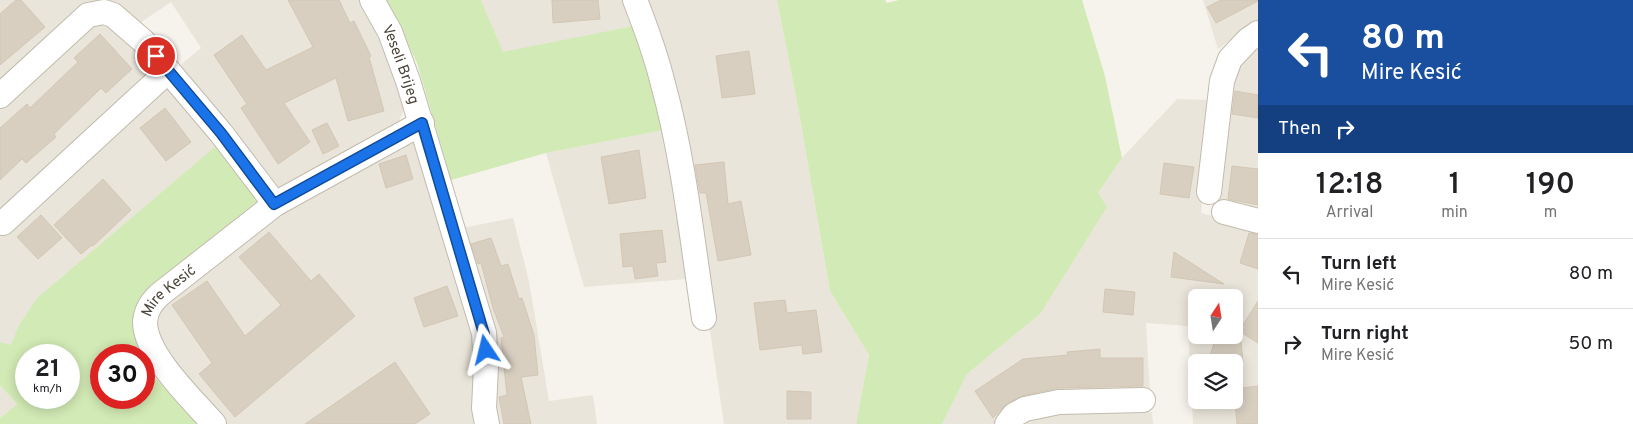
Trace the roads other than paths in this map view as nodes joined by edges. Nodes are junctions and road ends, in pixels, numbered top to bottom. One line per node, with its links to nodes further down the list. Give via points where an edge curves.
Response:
1 (372, 0): 6 (street, Veseli Brijeg, via 390,32)
2 (635, 0): 12 (street, via 664,84 679,152)
3 (1258, 33): 7 (street, via 1230,59 1222,81)
4 (168, 71): 5 (street, via 120,20 104,12 95,12); 8 (street, via 221,133); 11 (street)
5 (0, 96)
6 (422, 123): 8 (street, Mire Kesić); 15 (street, Veseli Brijeg, via 484,334)
7 (1209, 192)
8 (274, 204): 14 (street, Mire Kesić, via 159,295 147,311 145,323 157,357)
9 (1224, 212): 10 (street)
10 (1258, 221)
11 (3, 223)
12 (704, 318)
13 (1143, 400): 16 (street, via 1059,402 1025,408)
14 (214, 424)
15 (487, 424)
16 (1007, 424)

